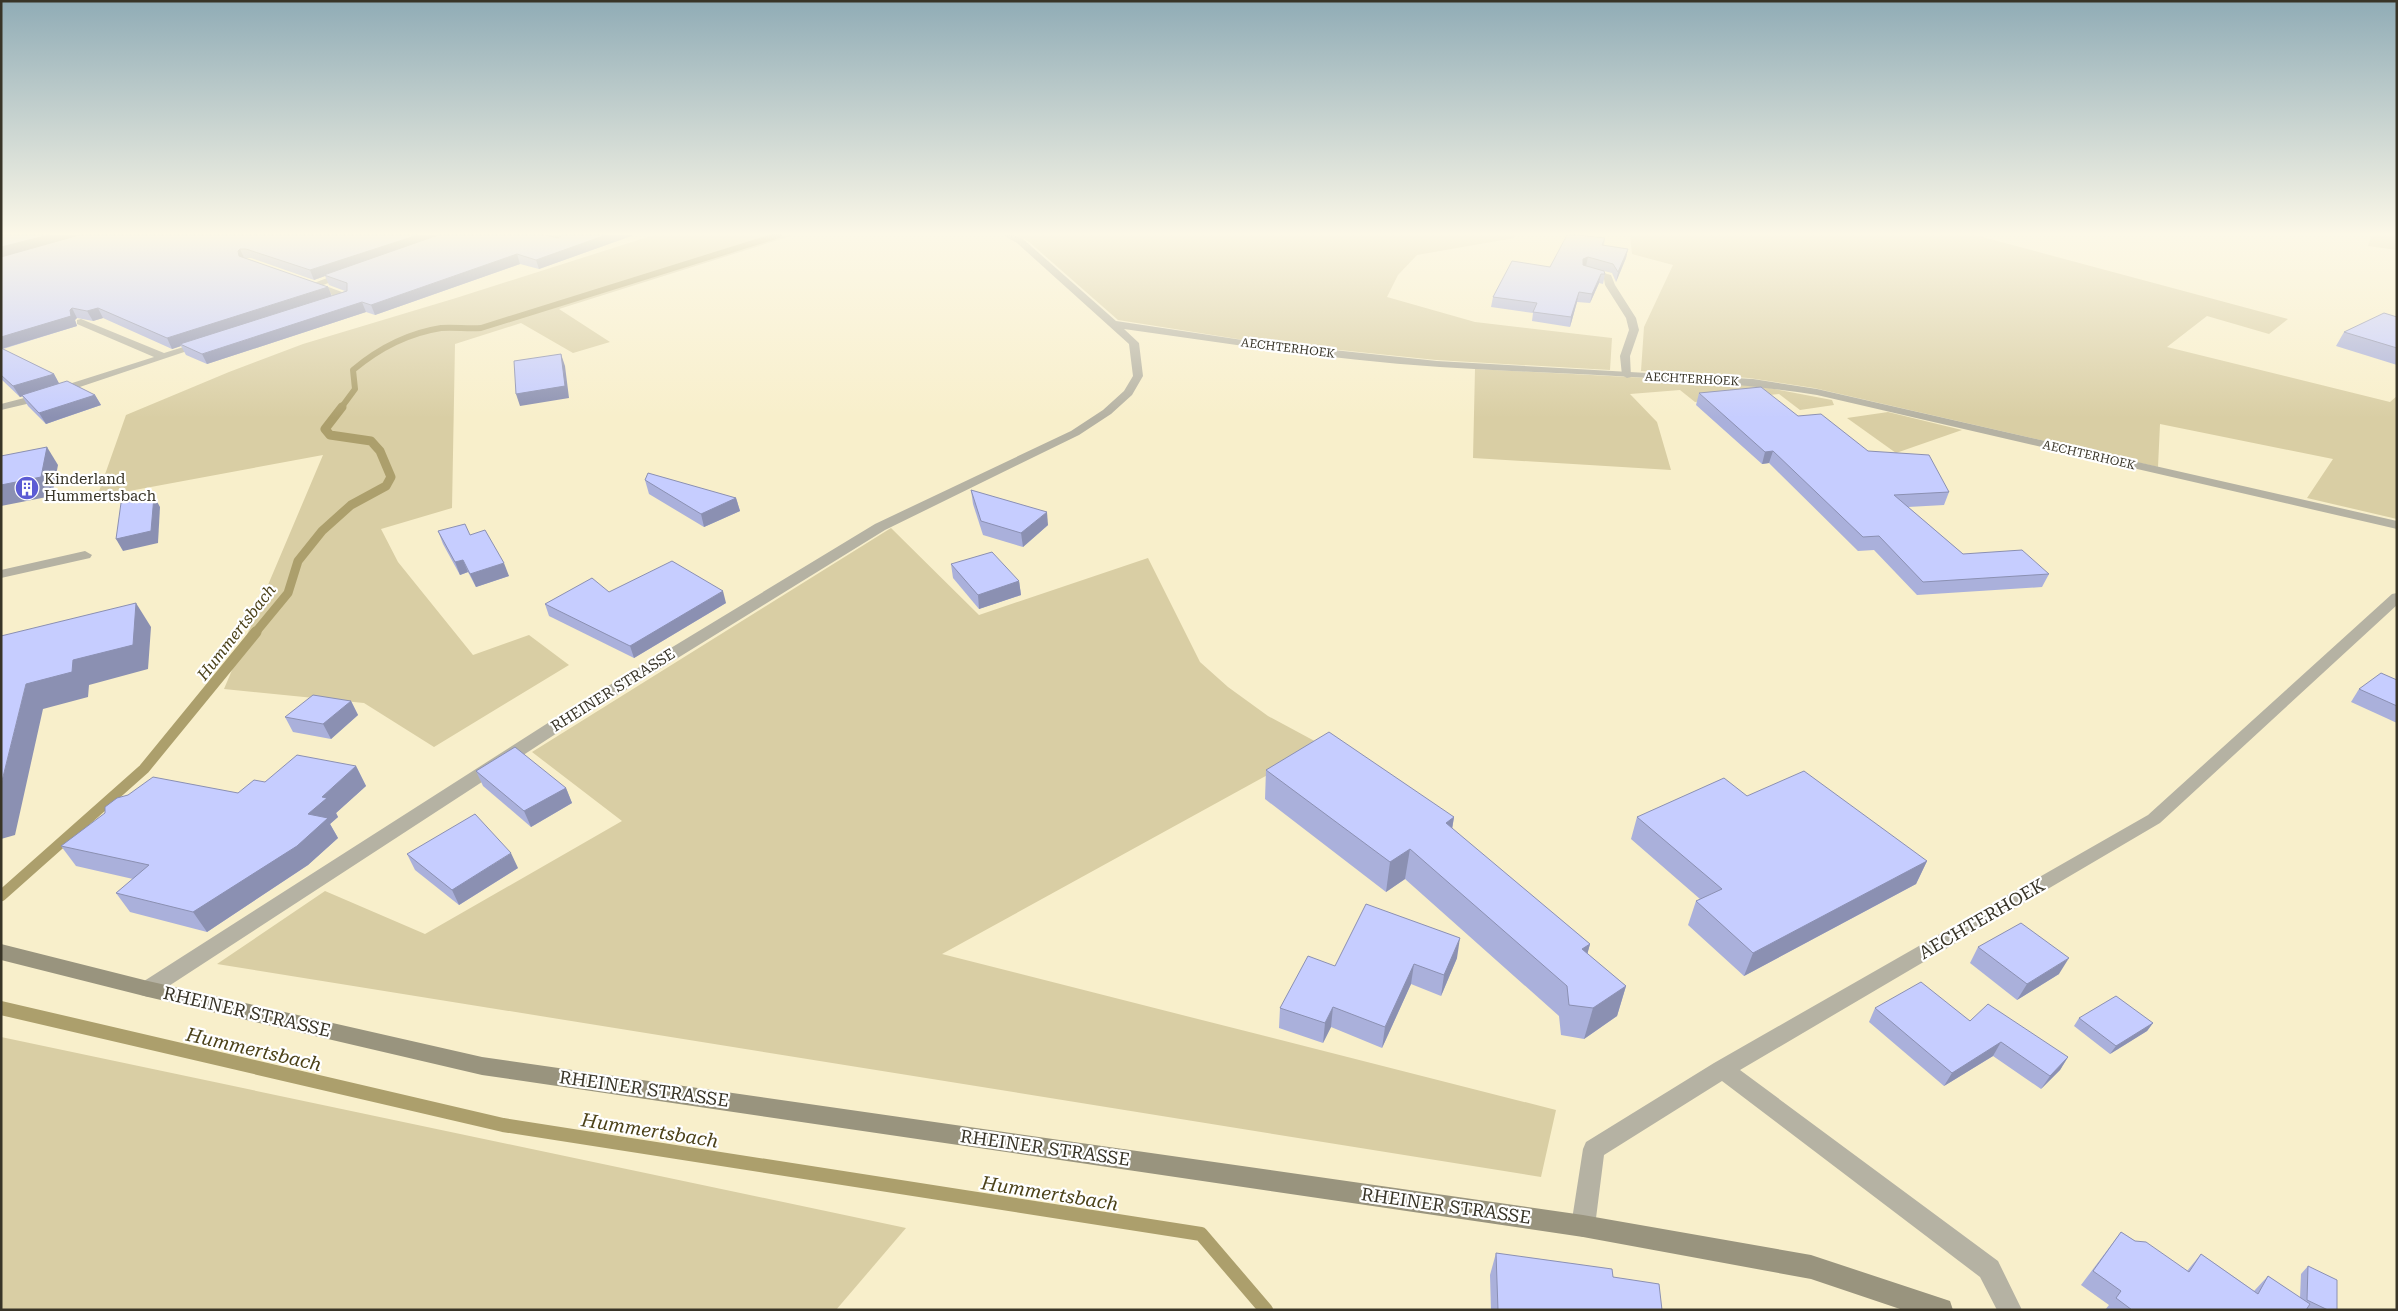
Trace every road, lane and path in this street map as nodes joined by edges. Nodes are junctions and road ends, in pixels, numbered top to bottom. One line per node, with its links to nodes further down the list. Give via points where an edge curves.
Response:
1 (345, 296): 4 (street, via 347,297)
2 (1082, 296): 6 (street)
3 (1617, 296): 9 (street, via 1632,318 1634,330 1625,356)
4 (328, 303)
5 (81, 322): 8 (street)
6 (1114, 324): 9 (street, AECHTERHOEK, via 1249,344 1437,364); 16 (street, RHEINER STRASSE, via 1134,343 1138,376 1128,393 1107,412 1075,433 880,527 568,718)
7 (209, 342): 8 (street)
8 (164, 357): 10 (street)
9 (1627, 375): 11 (street, AECHTERHOEK, via 1753,382 1817,392)
10 (1, 407)
11 (2397, 526)
12 (85, 555): 13 (street)
13 (1, 574)
14 (2397, 597): 17 (street, AECHTERHOEK, via 2154,819)
15 (1, 952): 16 (street, RHEINER STRASSE)
16 (148, 989): 18 (street, RHEINER STRASSE, via 482,1066)
17 (1722, 1069): 18 (street, AECHTERHOEK, via 1594,1150); 20 (street, via 1989,1269)
18 (1582, 1226): 19 (street, RHEINER STRASSE, via 1811,1267)
19 (1940, 1310)
20 (2010, 1310)

